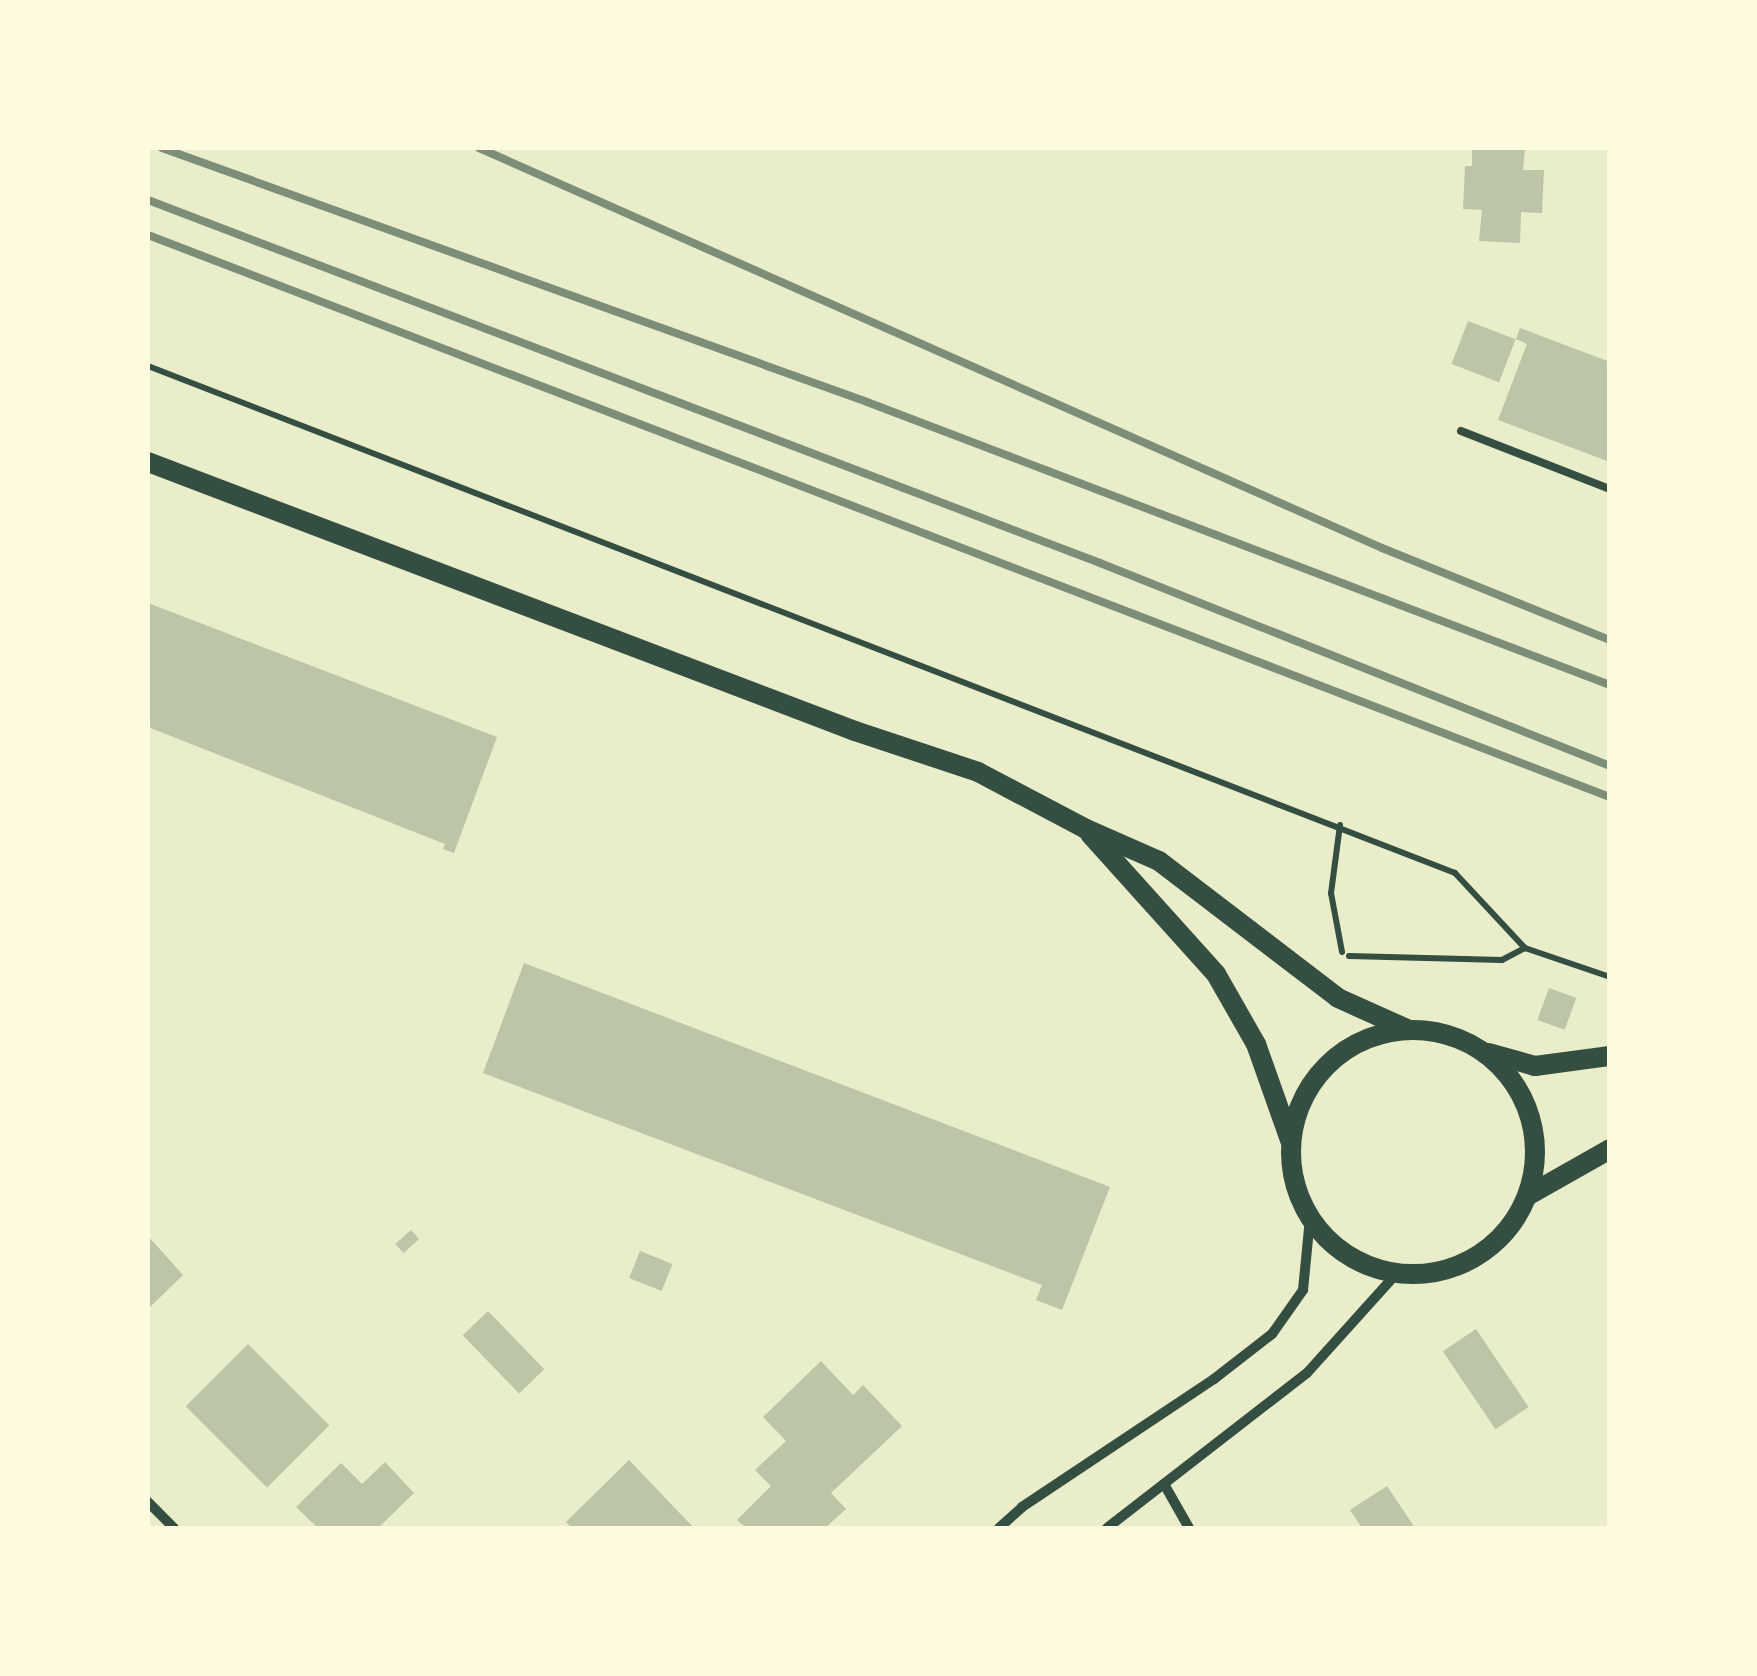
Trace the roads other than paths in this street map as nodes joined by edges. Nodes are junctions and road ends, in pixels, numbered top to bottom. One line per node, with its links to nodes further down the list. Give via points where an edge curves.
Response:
1 (1462, 432): 3 (lane)
2 (148, 462): 4 (main road, via 856,732 978,772)
3 (1610, 488)
4 (1086, 829): 5 (main road, via 1160,861 1338,998); 8 (main road, via 1216,974 1256,1044)
5 (1407, 1028): 6 (main road, via 1448,1034); 8 (main road, via 1341,1052 1316,1076 1298,1106)
6 (1485, 1052): 7 (main road, via 1535,1066); 10 (main road, via 1513,1081 1530,1117 1535,1156)
7 (1610, 1056)
8 (1290, 1141): 11 (main road, via 1293,1181)
9 (1610, 1152): 10 (main road)
10 (1527, 1196): 12 (main road, via 1507,1231 1476,1257 1438,1272)
11 (1310, 1218): 12 (main road, via 1348,1254); 16 (street, via 1303,1290 1272,1334)
12 (1398, 1274): 13 (street, via 1307,1373)
13 (1164, 1484): 17 (street); 18 (street)
14 (148, 1502): 15 (street)
15 (174, 1528)
16 (1000, 1528)
17 (1107, 1528)
18 (1189, 1528)

